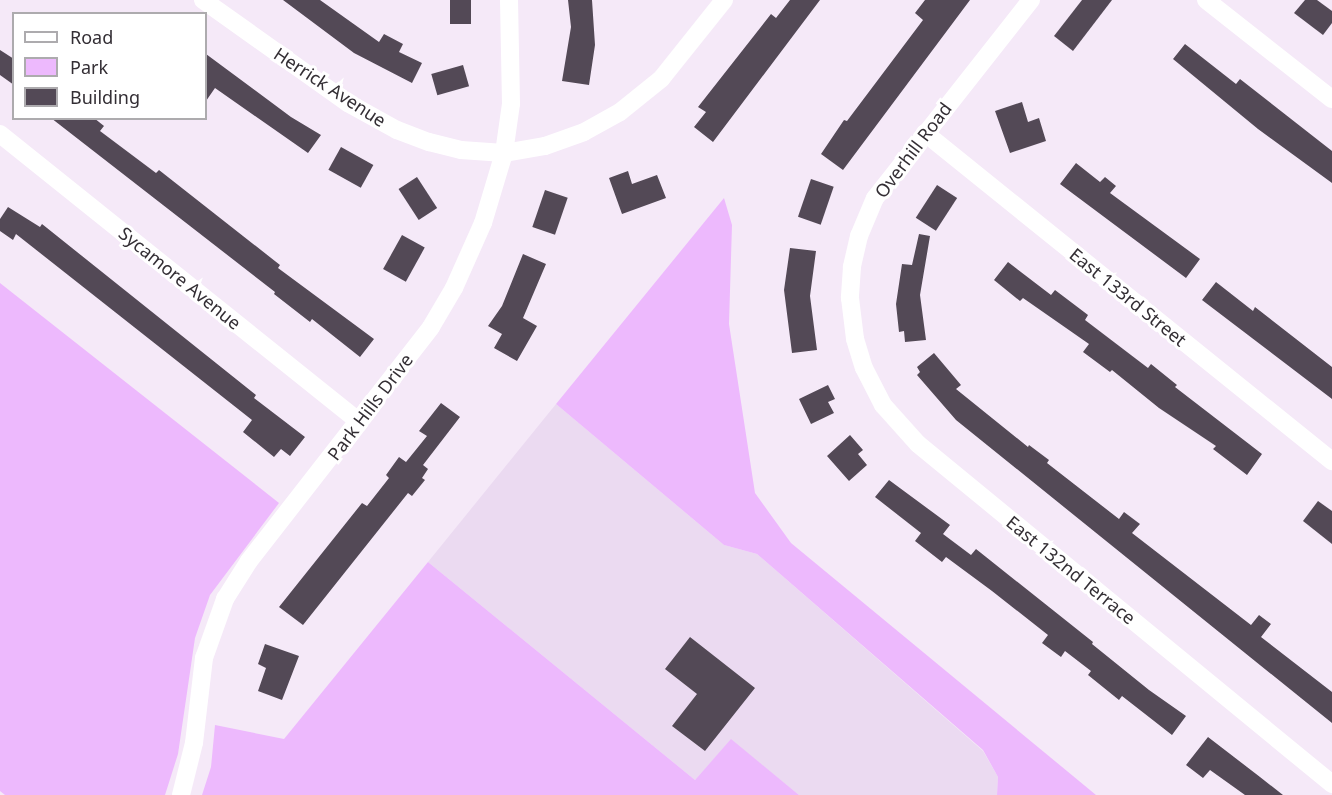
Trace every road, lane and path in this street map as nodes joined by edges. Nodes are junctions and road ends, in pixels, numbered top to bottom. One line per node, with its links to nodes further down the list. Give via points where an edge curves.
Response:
1 (203, 0): 9 (street, Herrick Avenue, via 348,103 397,130 461,150)
2 (509, 0): 9 (street, Park Hills Drive, via 511,104)
3 (724, 0): 9 (street, Herrick Avenue, via 661,80 620,112 574,136)
4 (1031, 0): 7 (street, Overhill Road)
5 (1206, 0): 6 (street)
6 (1332, 99)
7 (925, 133): 10 (street, Overhill Road, via 875,198 858,237 850,298); 12 (street, East 133rd Street)
8 (0, 134): 11 (street, Sycamore Avenue)
9 (504, 153): 11 (street, Park Hills Drive, via 483,224 454,288 431,327)
10 (853, 324): 13 (street, East 132nd Terrace, via 864,368 884,405 918,444)
11 (360, 422): 14 (street, Park Hills Drive, via 249,561 225,599 204,658 194,743)
12 (1332, 461)
13 (1332, 784)
14 (181, 795)

